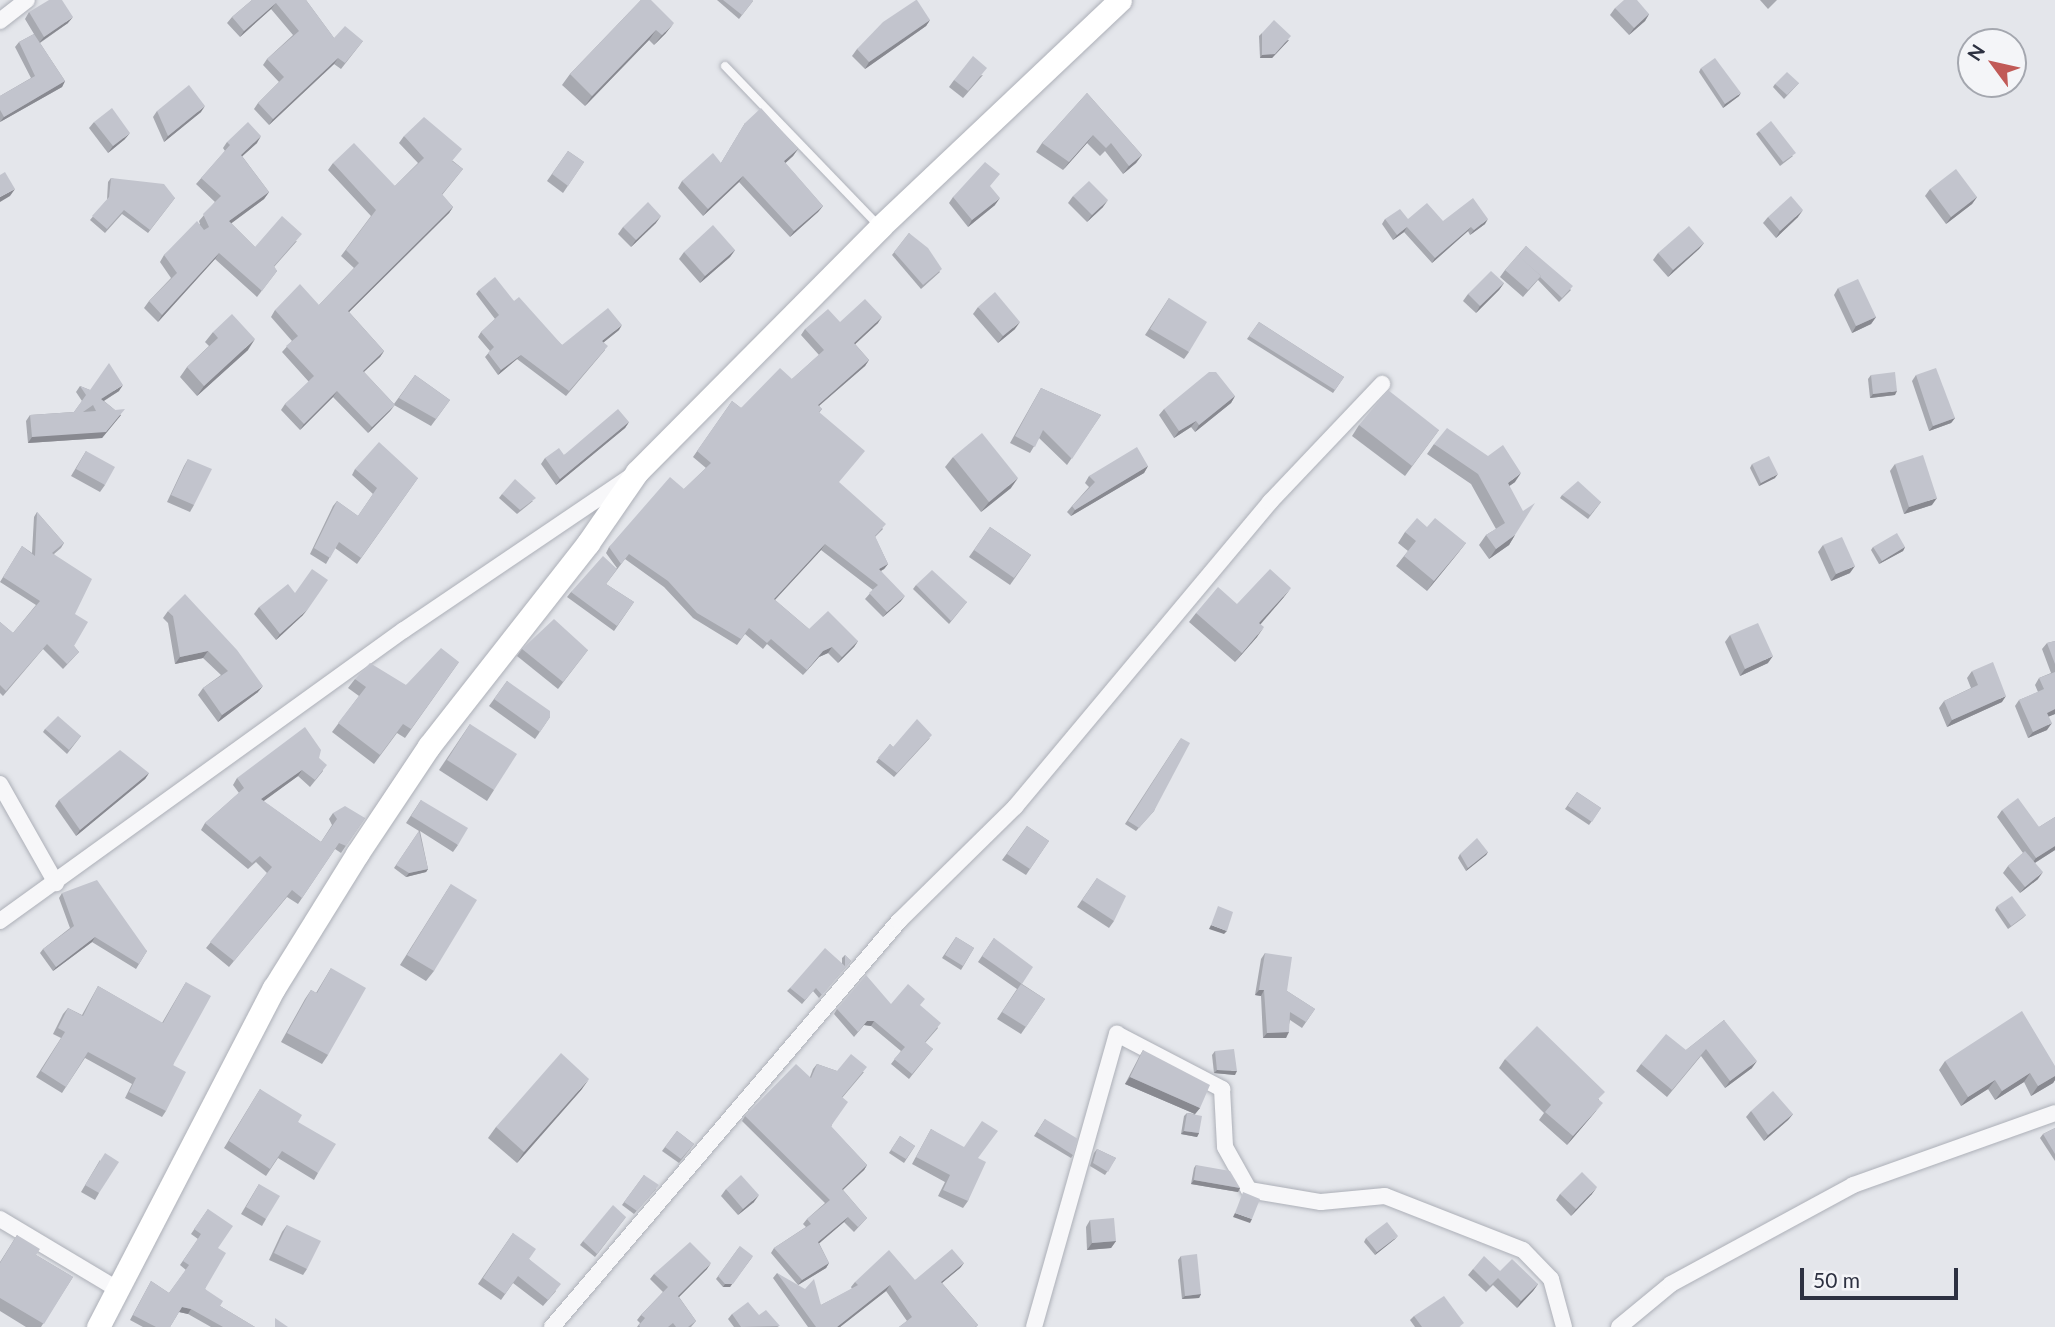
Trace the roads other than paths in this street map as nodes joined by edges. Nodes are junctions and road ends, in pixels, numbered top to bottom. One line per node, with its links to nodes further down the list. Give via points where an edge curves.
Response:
1 (27, 0): 3 (street)
2 (1120, 0): 5 (main road)
3 (0, 21)
4 (725, 66): 5 (lane)
5 (880, 227): 7 (main road)
6 (1382, 384): 15 (street, via 1270,502 1015,807 899,921)
7 (636, 472): 9 (street, via 393,638); 13 (main road, via 588,543 429,746 357,854 274,988)
8 (0, 784): 9 (street)
9 (56, 883): 10 (street)
10 (0, 922)
11 (2055, 1114): 18 (street, via 1853,1185 1671,1284)
12 (0, 1219): 13 (street)
13 (117, 1289): 14 (main road)
14 (98, 1327)
15 (552, 1327)
16 (1034, 1327): 17 (street, via 1117,1034 1222,1089 1225,1147 1249,1189 1321,1202 1385,1196 1523,1250 1551,1279)
17 (1564, 1327)
18 (1619, 1327)

